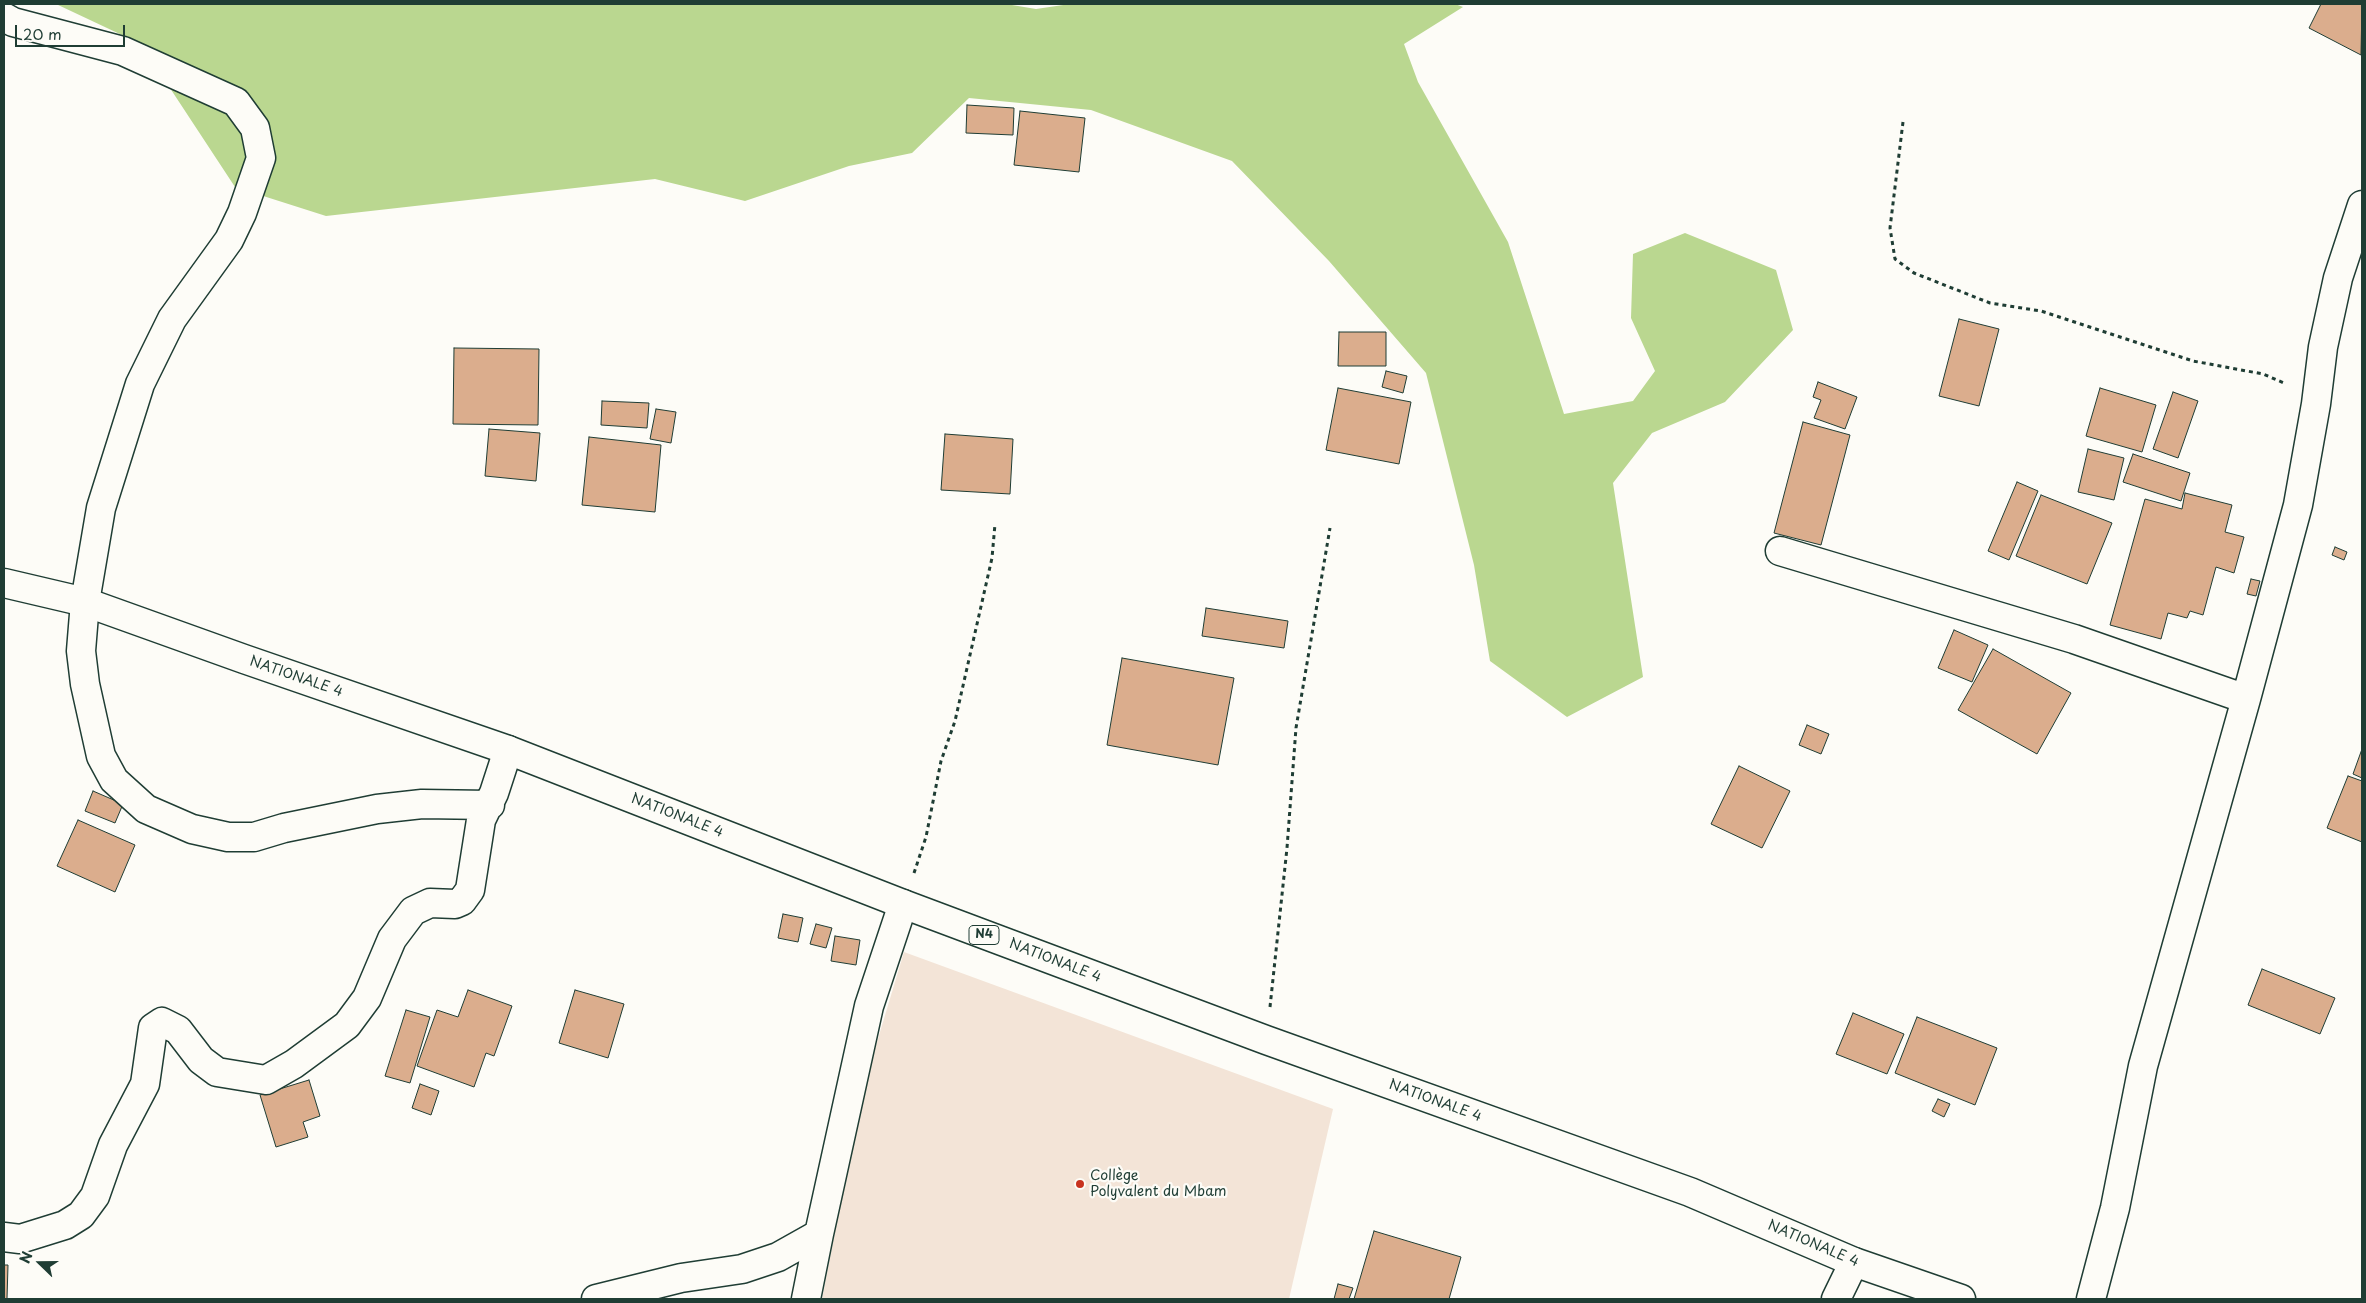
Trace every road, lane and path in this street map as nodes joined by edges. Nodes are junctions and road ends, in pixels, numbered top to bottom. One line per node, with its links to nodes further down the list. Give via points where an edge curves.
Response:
1 (4, 17): 9 (main road, via 123,51 236,102 255,128 261,158 229,240 172,319 140,384 100,508)
2 (1903, 122): 4 (path, via 1890,228 1895,259 1914,273 1990,303 2041,311 2193,361 2263,374 2295,388)
3 (2362, 205): 4 (main road, via 2338,278 2323,347)
4 (2316, 404): 10 (main road, via 2298,505)
5 (995, 524): 13 (path, via 992,558 955,721 941,760 926,837)
6 (1330, 528): 14 (path, via 1296,728 1287,848)
7 (1780, 551): 10 (main road, via 2074,639)
8 (4, 583): 9 (main road, NATIONALE 4 / N4)
9 (85, 602): 11 (main road, NATIONALE 4 / N4); 12 (main road, via 84,676 101,756 114,780 146,809 192,829 228,837 254,837 377,809 422,804)
10 (2246, 699): 22 (main road, via 2144,1066 2115,1208)
11 (508, 750): 12 (main road); 13 (main road, NATIONALE 4 / N4)
12 (490, 804): 16 (main road, via 481,820 470,890 462,901 455,904 430,903 413,911 392,939 367,998 347,1025 266,1080 217,1072 200,1060 178,1030 162,1022 154,1028 145,1084 113,1145 95,1196 81,1215 65,1224 20,1239)
13 (903, 904): 14 (main road, NATIONALE 4 / N4); 15 (main road, via 869,1006)
14 (1266, 1040): 17 (main road, NATIONALE 4 / N4, via 1690,1192)
15 (819, 1234): 18 (main road, via 778,1257 742,1269 681,1278); 19 (main road)
16 (4, 1237)
17 (1854, 1262): 20 (main road); 21 (main road, NATIONALE 4 / N4)
18 (596, 1299)
19 (806, 1299)
20 (1836, 1299)
21 (1961, 1299)
22 (2091, 1299)

